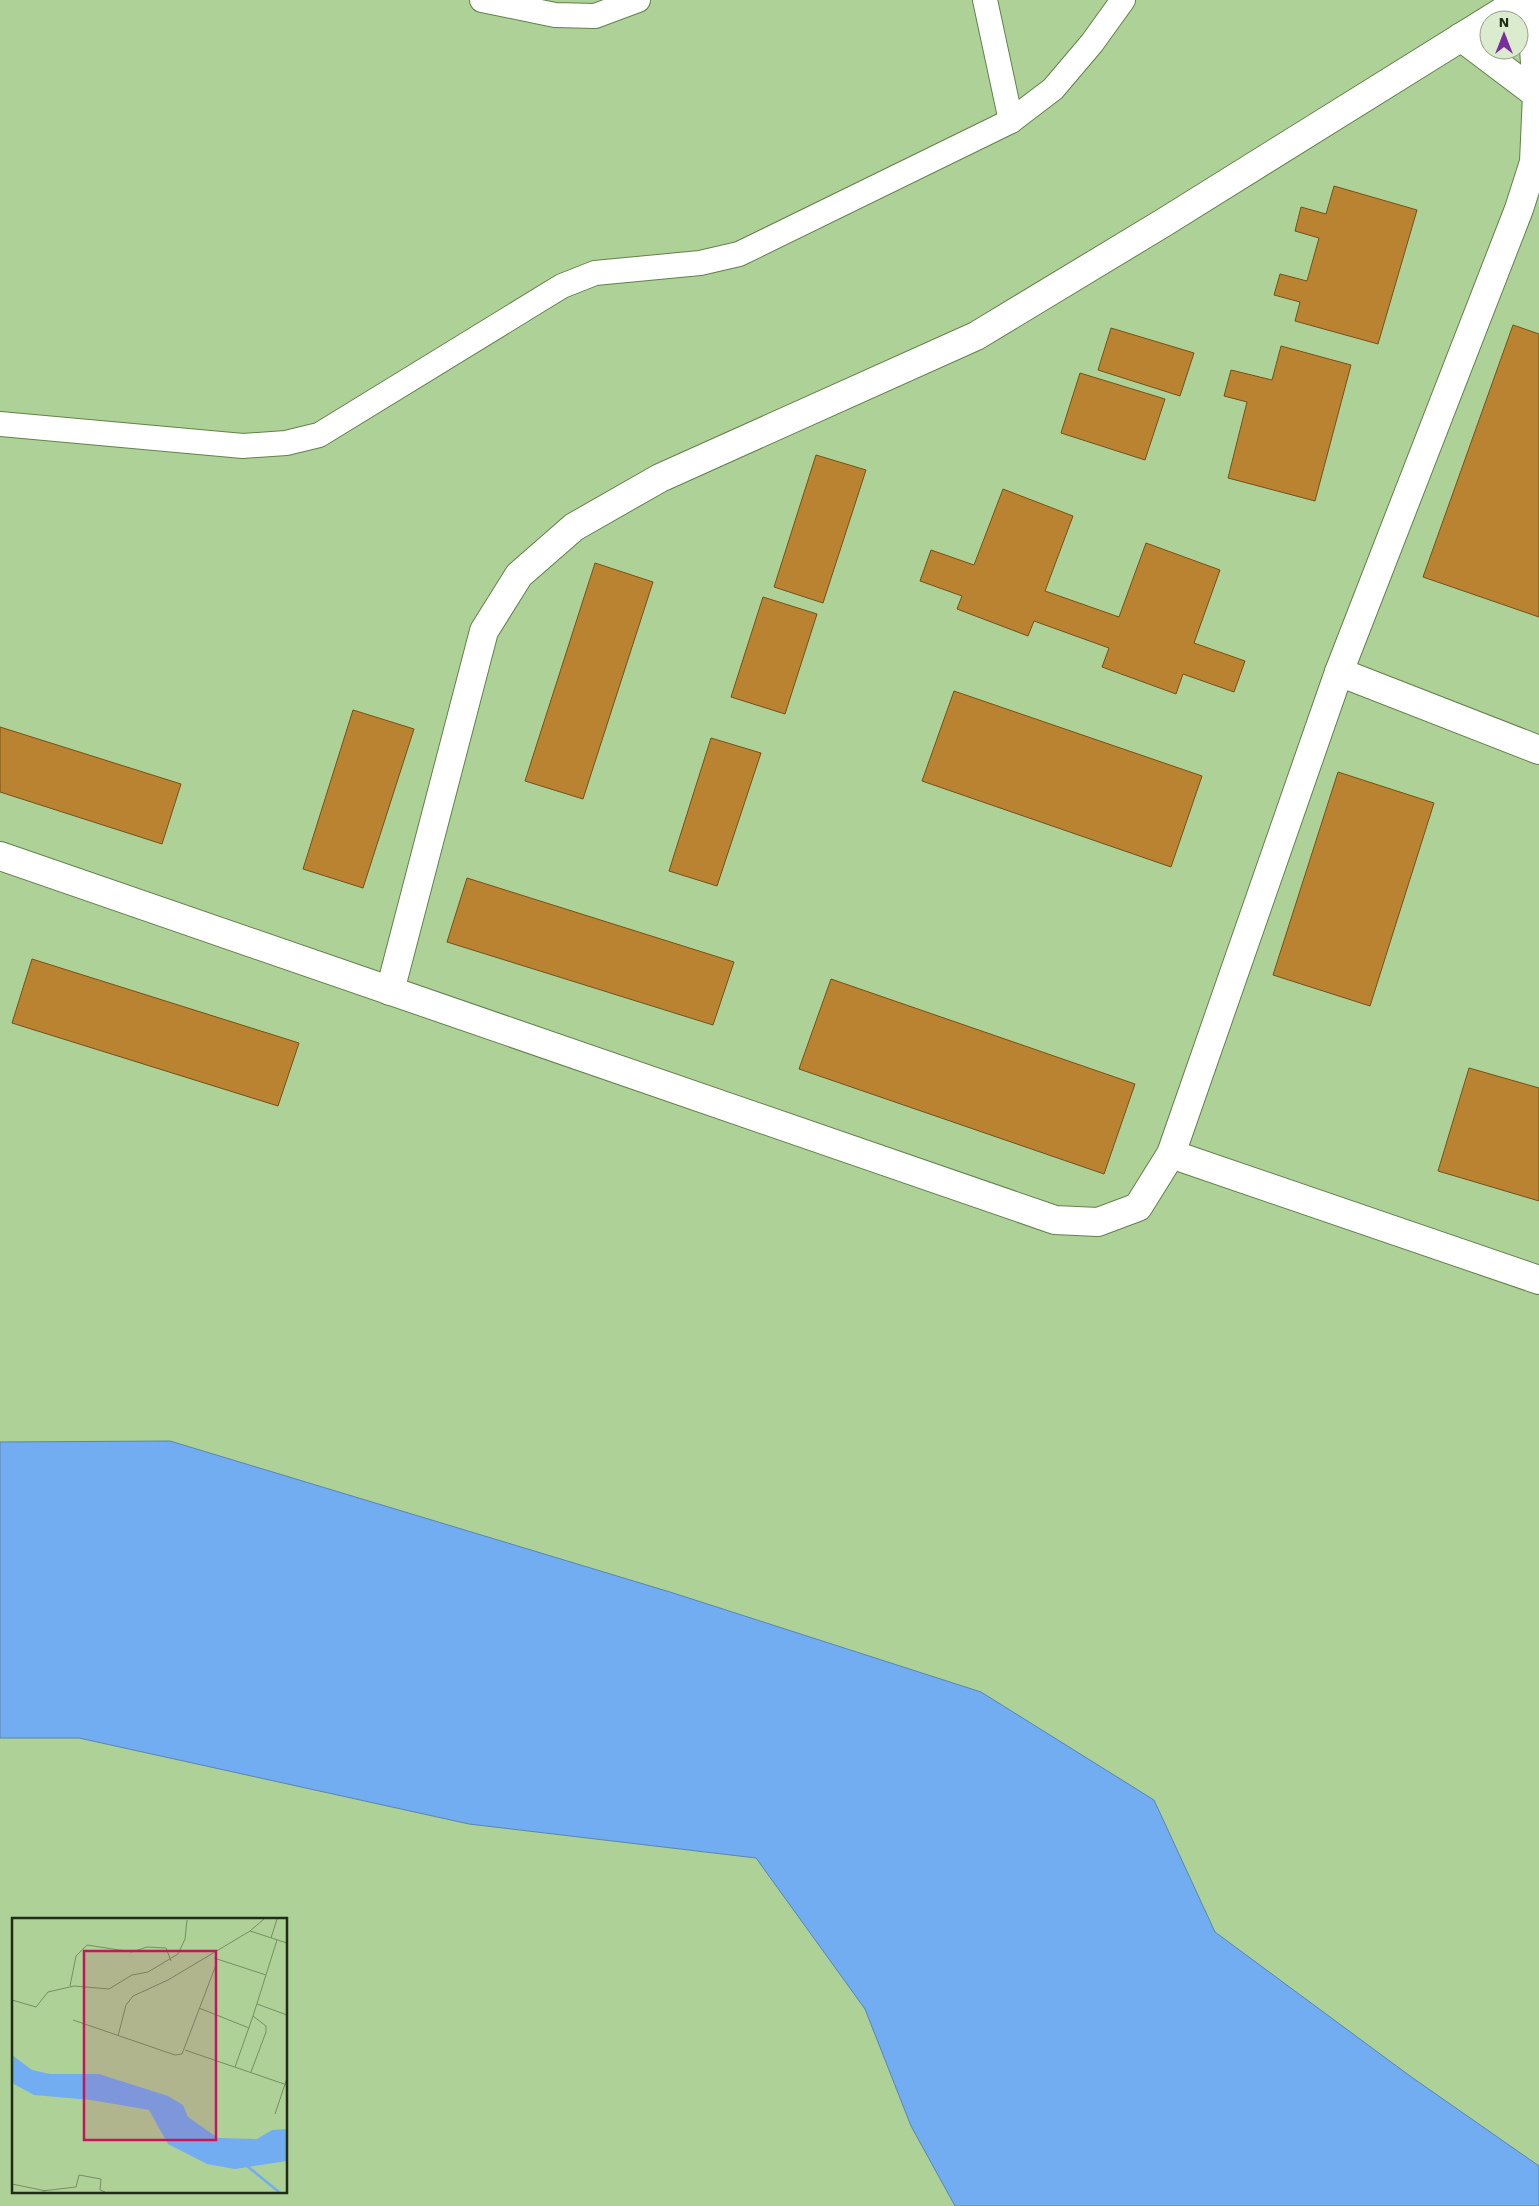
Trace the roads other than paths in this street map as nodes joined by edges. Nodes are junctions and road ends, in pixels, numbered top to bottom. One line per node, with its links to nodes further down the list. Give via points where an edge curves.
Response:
1 (482, 0): 2 (lane, via 556,15 595,16)
2 (638, 0)
3 (985, 0): 9 (lane)
4 (1123, 0): 9 (lane, via 1092,43 1052,89)
5 (1521, 0): 7 (street)
6 (1531, 0): 8 (street)
7 (1461, 37): 8 (street); 14 (street, via 976,336 660,478 574,527 519,575 484,630)
8 (1538, 96): 11 (street, via 1534,162 1519,210)
9 (1011, 121): 10 (lane, via 739,254 700,263 595,272 562,286 319,435 286,443 243,446)
10 (0, 424)
11 (1339, 672): 12 (street); 15 (street)
12 (1539, 750)
13 (0, 856): 14 (street)
14 (390, 991): 15 (street, via 1055,1220 1098,1222 1138,1207)
15 (1171, 1154): 16 (street)
16 (1539, 1280)

